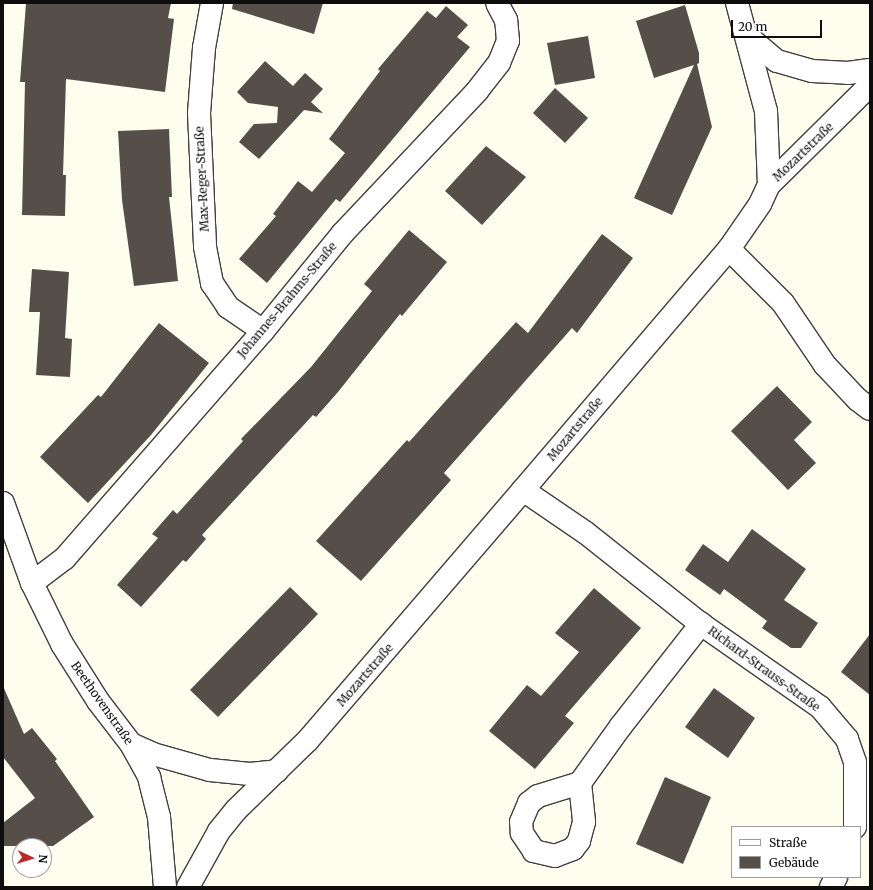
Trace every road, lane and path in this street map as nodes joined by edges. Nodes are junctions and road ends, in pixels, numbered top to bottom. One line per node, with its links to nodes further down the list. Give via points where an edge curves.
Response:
1 (212, 3): 9 (street, Max-Reger-Straße, via 204,48 199,113 206,247 212,283 228,307)
2 (497, 3): 9 (street, Johannes-Brahms-Straße, via 506,20 508,41 499,63 342,234)
3 (737, 3): 4 (street)
4 (747, 36): 5 (street, via 777,61 812,71 841,73); 7 (street, via 766,110)
5 (870, 70)
6 (870, 85): 7 (street, Mozartstraße)
7 (769, 185): 8 (street, Mozartstraße, via 760,204)
8 (729, 249): 10 (street, via 774,292 825,365 857,399); 11 (street, Mozartstraße)
9 (263, 331): 13 (street, Johannes-Brahms-Straße, via 65,558)
10 (870, 408)
11 (523, 490): 14 (street, Richard-Strauss-Straße, via 586,533); 16 (street, Mozartstraße, via 308,740)
12 (3, 503): 13 (street, Beethovenstraße)
13 (32, 583): 15 (street, Beethovenstraße, via 62,644 98,701)
14 (701, 624): 17 (street, Richard-Strauss-Straße); 18 (street, Richard-Strauss-Straße, via 820,707 847,739 855,762)
15 (131, 744): 16 (street, via 153,754 210,770 250,774); 19 (street, Beethovenstraße, via 149,777 158,817)
16 (277, 771): 20 (street, Mozartstraße, via 236,810 220,831)
17 (580, 783)
18 (855, 826)
19 (165, 887)
20 (188, 887)

